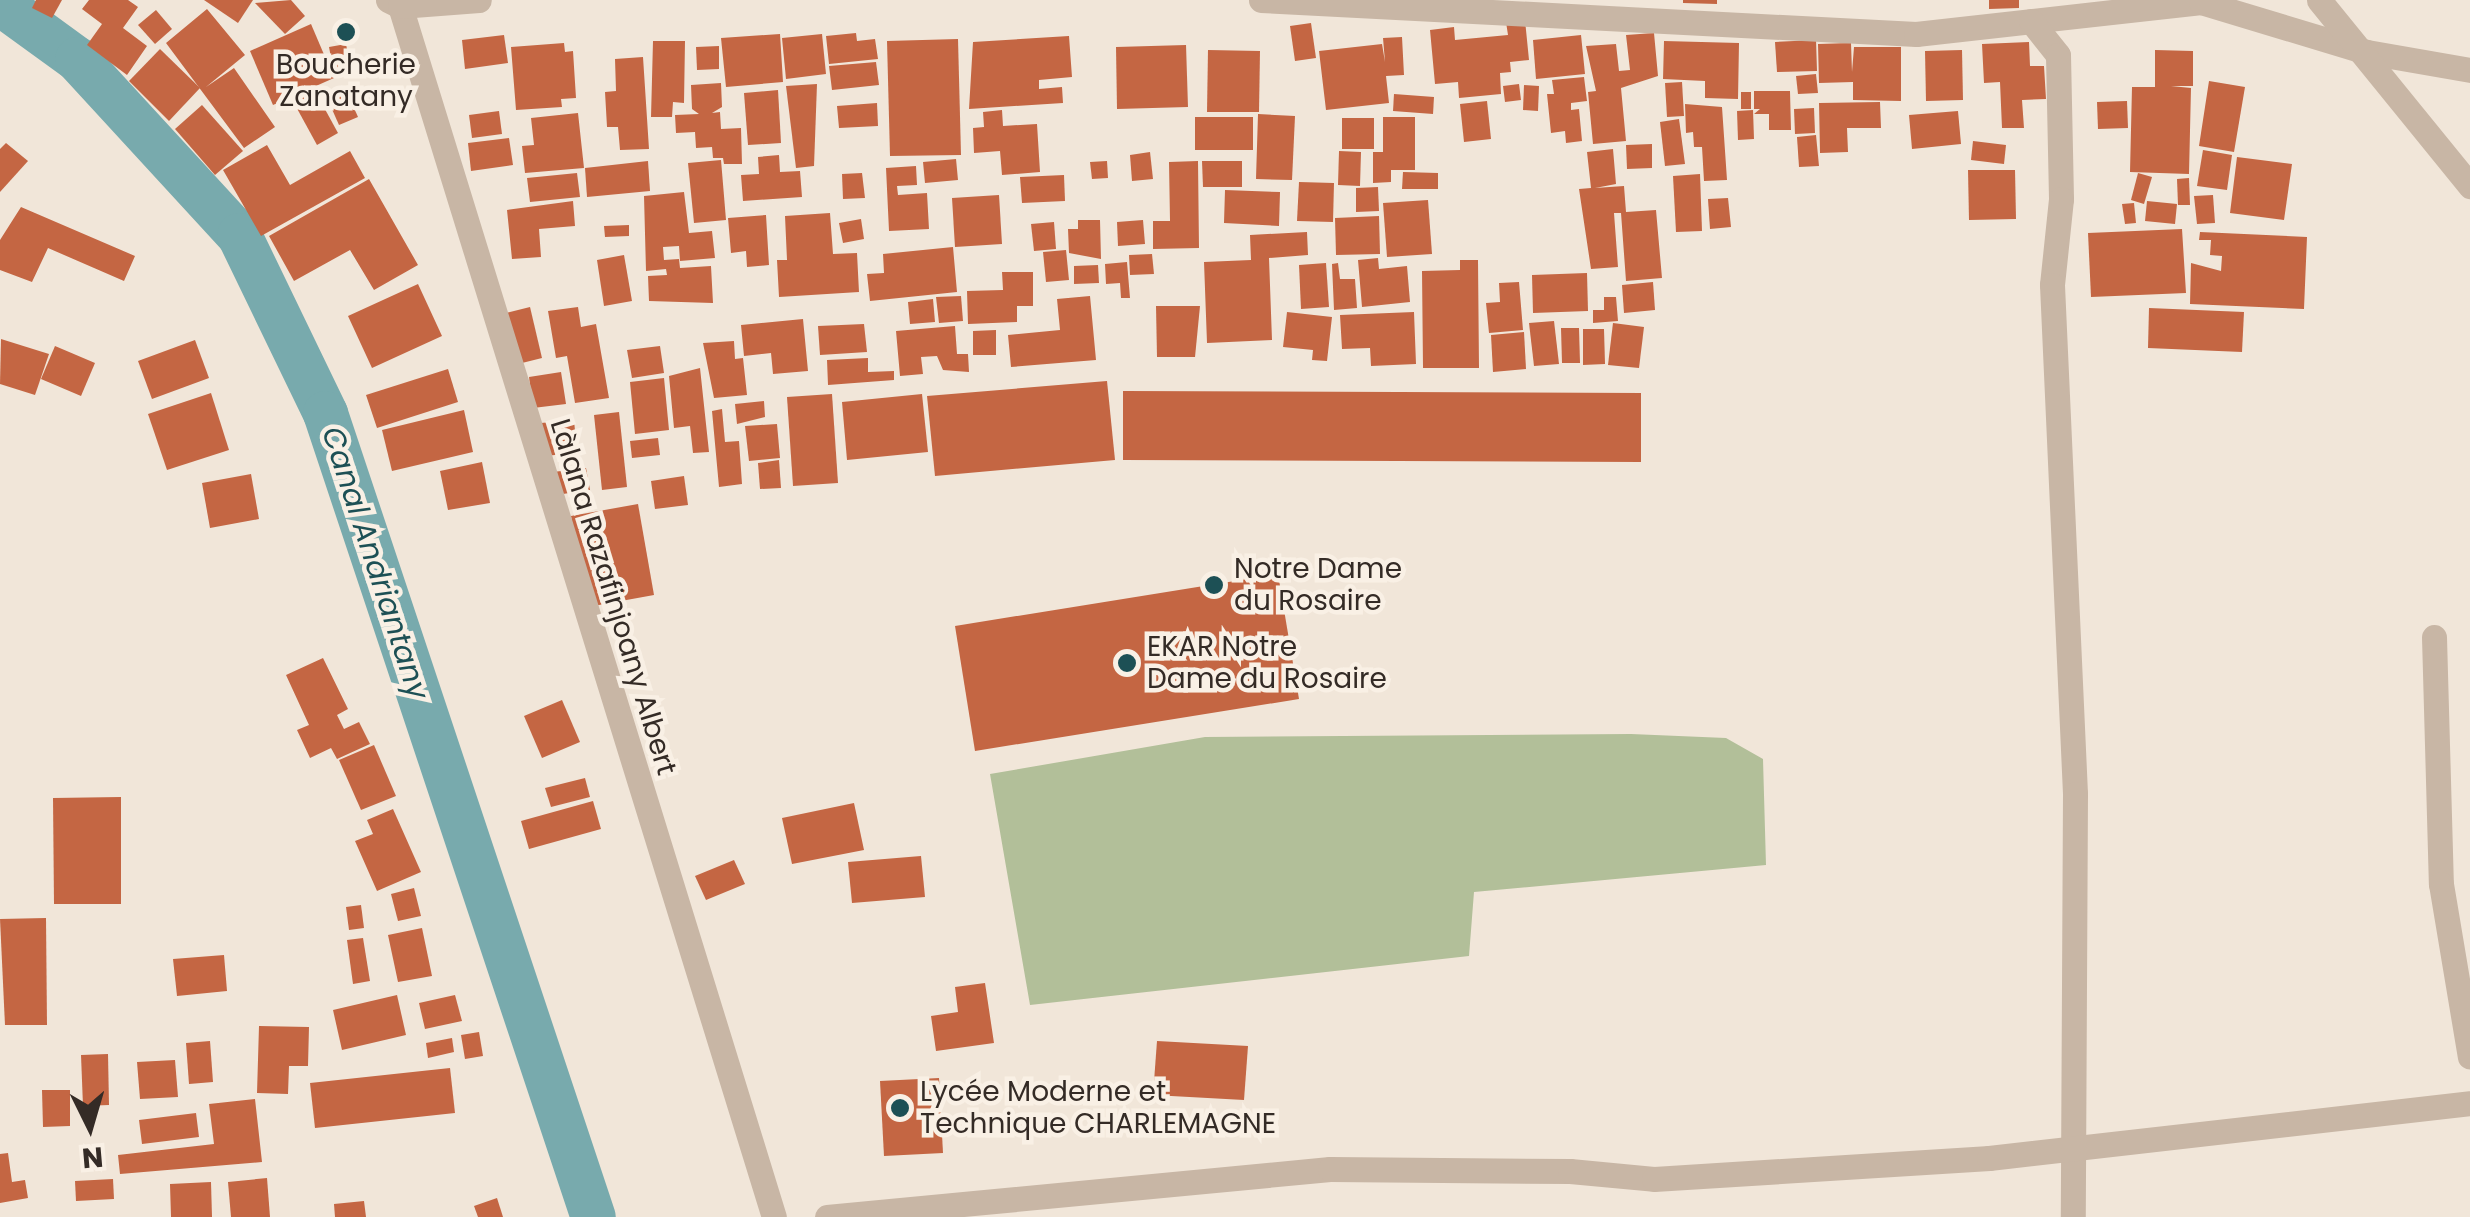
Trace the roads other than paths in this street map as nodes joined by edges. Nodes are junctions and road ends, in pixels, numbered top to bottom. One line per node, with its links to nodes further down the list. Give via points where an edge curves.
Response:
1 (479, 0): 4 (street)
2 (1261, 0): 5 (street, via 1916,34)
3 (2320, 0): 6 (street)
4 (394, 3): 13 (street, Làlana Razafinjoany Albert)
5 (2031, 21): 6 (street, via 2201,2); 12 (street, via 2058,56 2060,198 2052,285 2076,794)
6 (2367, 52): 7 (street); 8 (street)
7 (2470, 70)
8 (2470, 186)
9 (2434, 637): 10 (street, via 2441,884)
10 (2470, 1057)
11 (2470, 1103): 12 (street)
12 (2074, 1145): 14 (street, via 1989,1158 1654,1179 1570,1171 1330,1169); 15 (street)
13 (774, 1217)
14 (828, 1217)
15 (2073, 1217)

